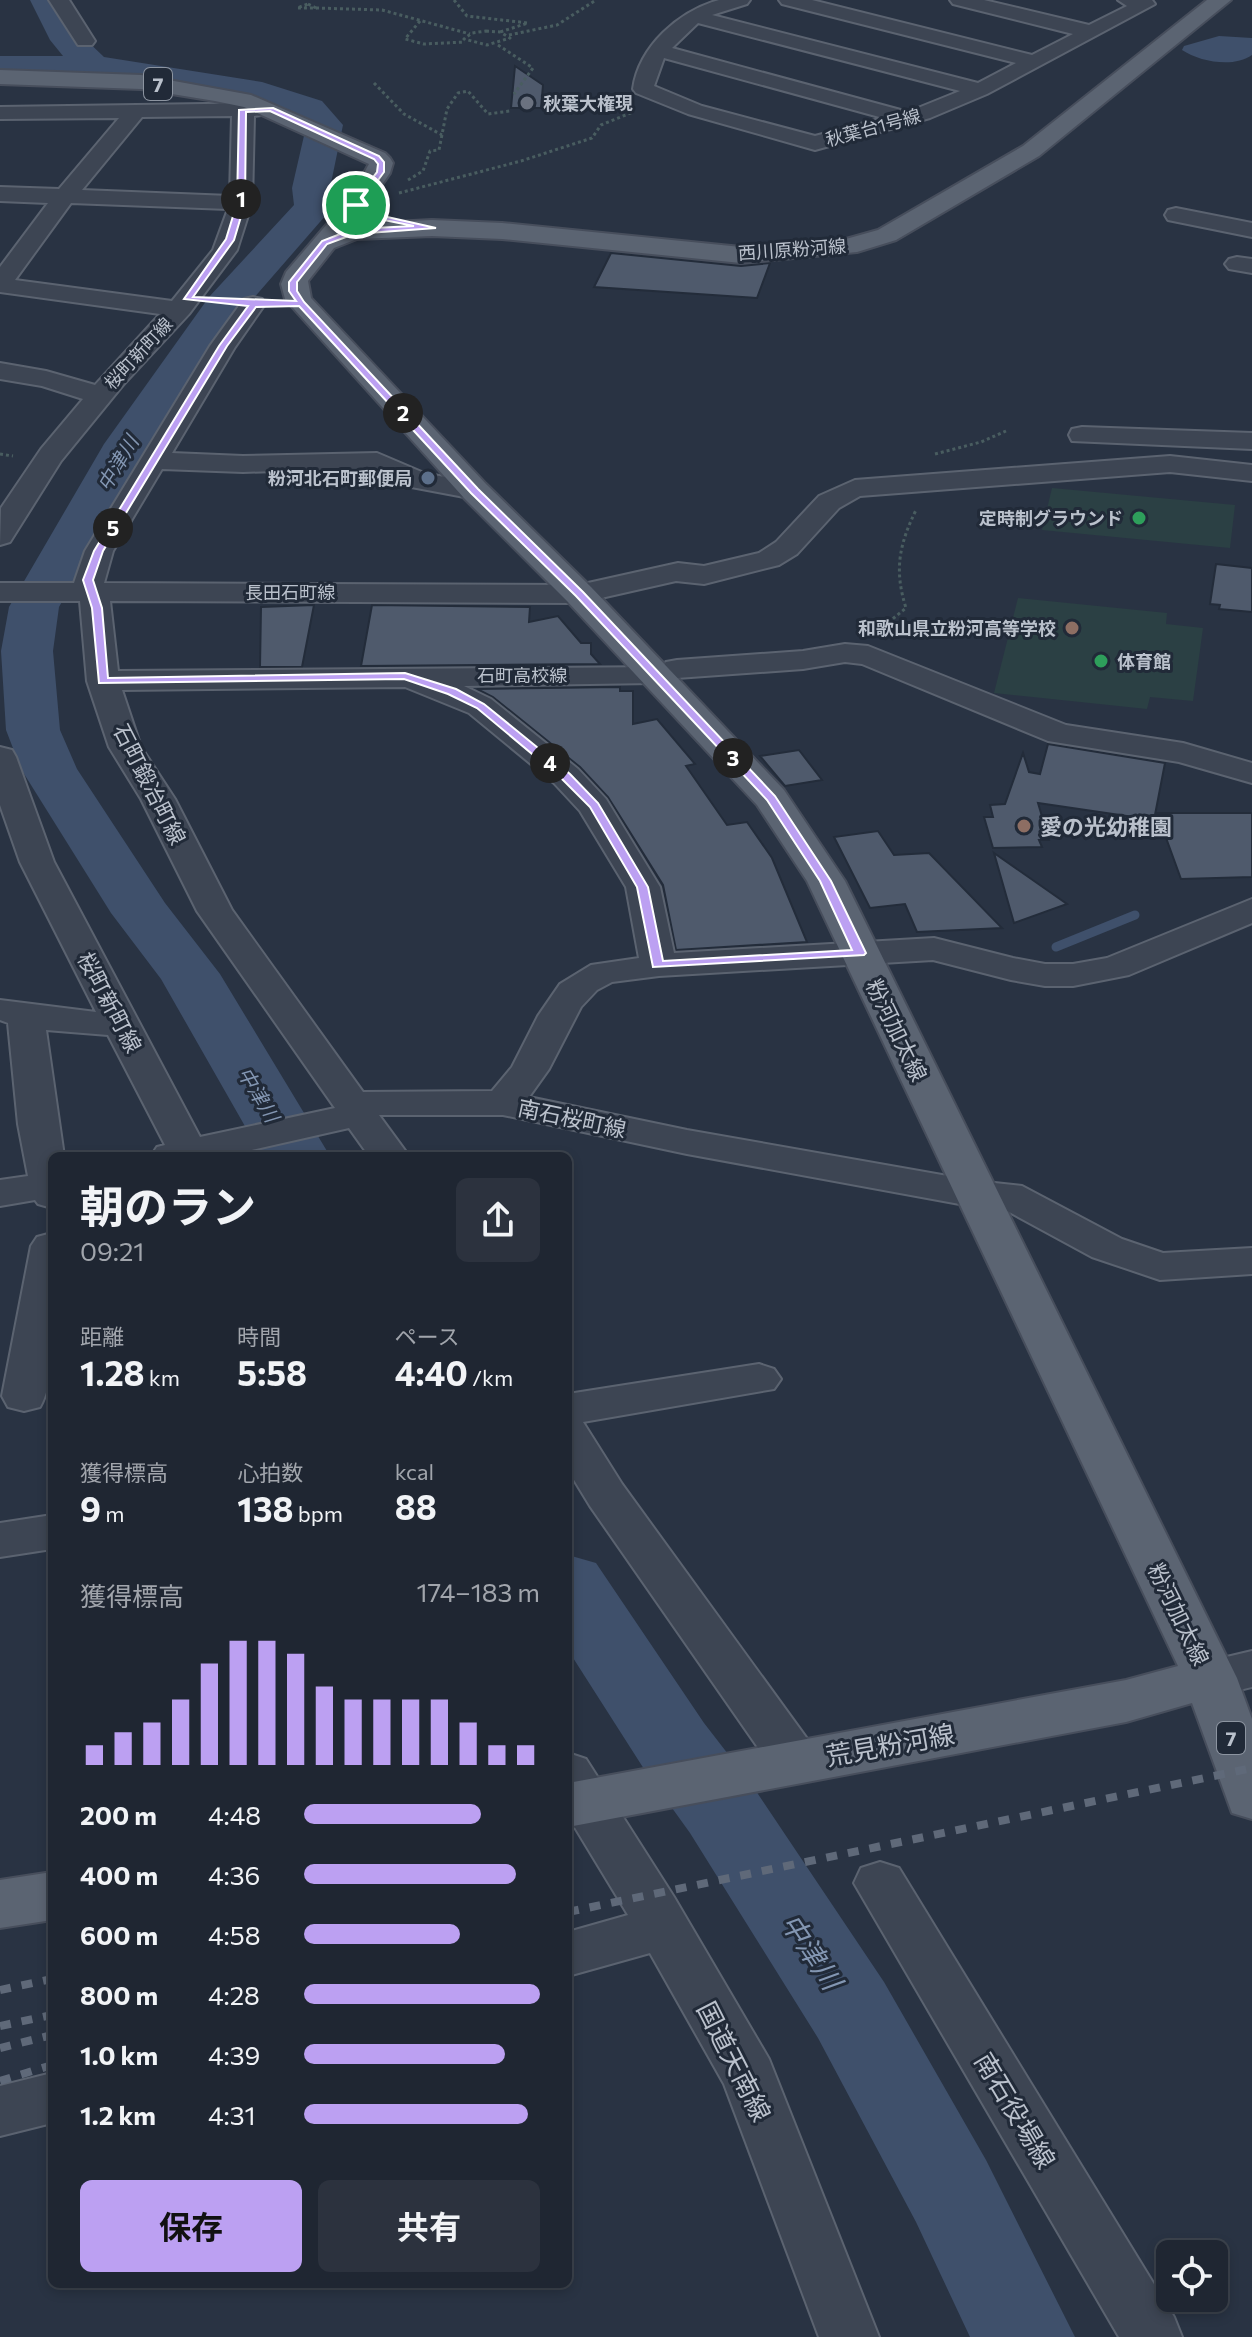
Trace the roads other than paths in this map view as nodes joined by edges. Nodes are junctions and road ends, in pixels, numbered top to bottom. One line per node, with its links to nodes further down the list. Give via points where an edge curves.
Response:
1 (59, 0): 11 (street)
2 (740, 0): 9 (street)
3 (789, 0): 13 (street)
4 (960, 0): 8 (street)
5 (1023, 0): 8 (street)
6 (1128, 0): 10 (street, 秋葉台1号線, via 1145,4)
7 (1220, 0): 26 (main road, 西川原粉河線, via 1031,151 887,235 848,247 741,255)
8 (999, 9): 10 (street)
9 (694, 16): 12 (street); 15 (street)
10 (1091, 32): 13 (street, 秋葉台1号線)
11 (85, 41)
12 (660, 51): 20 (street); 20 (street, 秋葉台1号線, via 649,62 643,89 695,110 815,143)
13 (1035, 62): 15 (street, 秋葉台1号線)
14 (0, 77): 16 (main road, 7, via 141,82)
15 (980, 90): 20 (street, 秋葉台1号線)
16 (271, 109): 17 (street); 24 (main road, 7, via 381,163 381,172)
17 (243, 110): 18 (street); 23 (street, 桜町新町線)
18 (136, 111): 19 (street); 22 (street)
19 (0, 113)
20 (911, 119)
21 (0, 194): 22 (street)
22 (65, 196): 23 (street); 29 (street)
23 (241, 203): 30 (street, 桜町新町線)
24 (357, 203): 26 (main road, 西川原粉河線, via 395,222); 28 (main road, 7)
25 (1176, 215): 27 (street)
26 (432, 228): 28 (main road, 西川原粉河線, via 353,232)
27 (1252, 230)
28 (325, 243): 31 (main road, 7, via 293,282)
29 (0, 284): 30 (street)
30 (211, 303): 31 (street); 33 (street, 桜町新町線); 38 (street, 石町鍛冶町線, via 223,346)
31 (301, 303): 40 (main road, 粉河加太線 / 7)
32 (40, 315): 33 (street)
33 (158, 331): 35 (street, 桜町新町線)
34 (0, 371): 35 (street)
35 (99, 395): 41 (street, 桜町新町線, via 22,497)
36 (1082, 435): 37 (street)
37 (1252, 441)
38 (155, 461): 40 (street, via 377,461 416,480); 43 (street, 石町鍛冶町線, via 99,551)
39 (1252, 473): 44 (street, 長田石町線, via 1170,464 855,488 834,495 774,557 700,576 678,572)
40 (475, 491): 44 (main road, 粉河加太線 / 7)
41 (0, 536)
42 (5, 592): 43 (street, 長田石町線)
43 (83, 592): 44 (street, 長田石町線); 47 (street, 石町鍛冶町線, via 97,608)
44 (579, 594): 45 (main road, 粉河加太線 / 7)
45 (666, 672): 46 (street, 石町高校線); 49 (street, 石町高校線, via 868,655 1059,734 1183,753); 51 (main road, 粉河加太線 / 7, via 771,798 826,881)
46 (405, 676): 47 (street, 石町高校線); 52 (street, via 480,706 566,776 594,806 643,887)
47 (103, 681): 56 (street, 石町鍛冶町線, via 125,747 215,911)
48 (0, 757): 54 (street, 桜町新町線, via 37,862)
49 (1252, 773)
50 (1252, 910): 51 (street, via 1116,967 1073,975 1011,969 934,949)
51 (860, 953): 52 (street); 63 (main road, 粉河加太線 / 7)
52 (658, 965): 55 (street, via 599,973 580,985 566,998 530,1069)
53 (13, 1012): 54 (street); 60 (street)
54 (122, 1025): 57 (street, 桜町新町線)
55 (503, 1103): 56 (street, 南石桜町線, via 364,1103); 63 (street, 南石桜町線)
56 (354, 1112): 58 (street, 南石桜町線); 59 (street, 石町鍛冶町線)
57 (188, 1152)
58 (193, 1152)
59 (386, 1152)
60 (48, 1168)
61 (48, 1186): 62 (street)
62 (0, 1193)
63 (976, 1194): 64 (street, 南石桜町線, via 1008,1195 1107,1248 1160,1267); 72 (main road, 粉河加太線 / 7)
64 (1252, 1261)
65 (48, 1269): 67 (street)
66 (759, 1379): 68 (street)
67 (25, 1398)
68 (572, 1408)
69 (572, 1440): 73 (street)
70 (48, 1533): 71 (street)
71 (0, 1540)
72 (1231, 1674): 73 (main road, 荒見粉河線, via 1126,1701); 75 (main road, 粉河加太線 / 7)
73 (786, 1763): 74 (main road, 荒見粉河線)
74 (583, 1794): 79 (street, 国道天南線)
75 (1252, 1797)
76 (880, 1883): 84 (street, 南石役場線)
77 (48, 1897): 78 (main road)
78 (0, 1904)
79 (663, 1927): 80 (street); 83 (street, 国道天南線, via 749,2076)
80 (572, 1953)
81 (48, 2099): 82 (street)
82 (0, 2111)
83 (849, 2337)
84 (1152, 2337)

